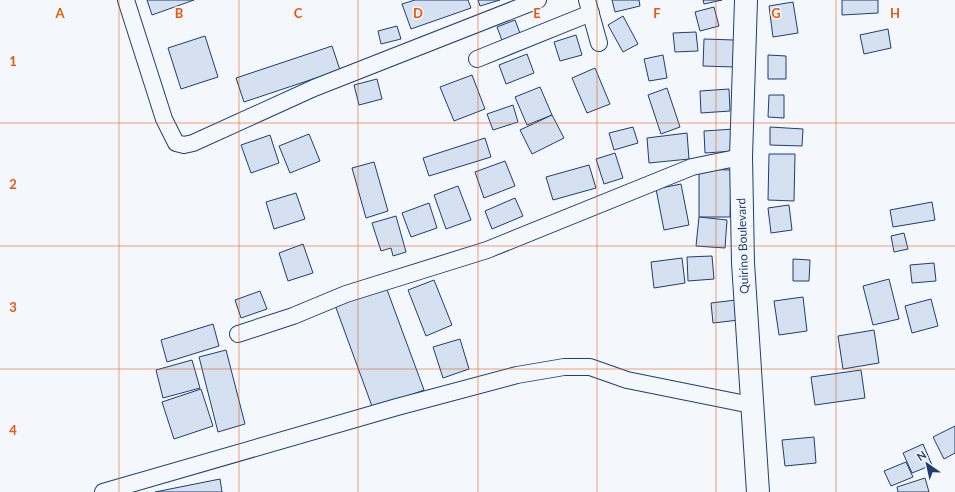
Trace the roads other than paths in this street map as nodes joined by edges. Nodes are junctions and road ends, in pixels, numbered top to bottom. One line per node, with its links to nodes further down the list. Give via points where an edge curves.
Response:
1 (126, 0): 2 (street, via 164,119 176,143 184,145 314,88)
2 (538, 0)
3 (746, 0): 7 (main road, Quirino Boulevard)
4 (589, 7): 5 (street); 6 (street)
5 (599, 43)
6 (476, 59)
7 (742, 157): 8 (street, via 692,167 486,250 346,294 293,316); 9 (main road, Quirino Boulevard, via 743,263)
8 (238, 334)
9 (751, 405): 10 (street, via 627,380 590,367 564,367 517,375 397,407); 11 (main road, Quirino Boulevard)
10 (102, 492)
11 (758, 492)

